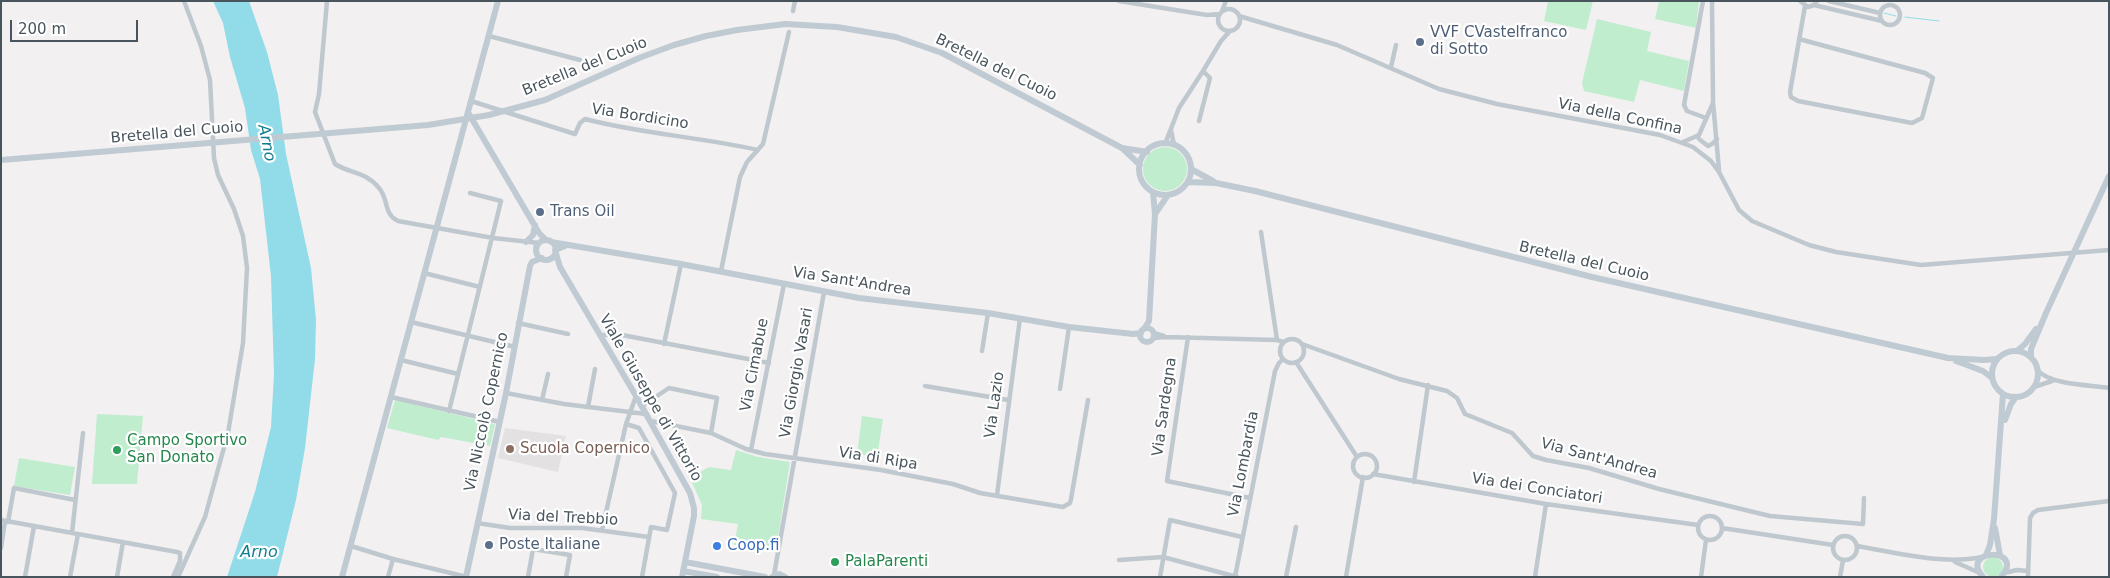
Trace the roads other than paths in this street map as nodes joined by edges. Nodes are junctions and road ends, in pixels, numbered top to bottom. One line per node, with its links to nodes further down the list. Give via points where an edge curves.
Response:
1 (184, 1): 184 (street, via 210,80 214,158 243,236 247,268 243,343 226,442 205,517)
2 (327, 1): 62 (street, Via Sant'Andrea, via 315,112 333,160 338,166 366,176 380,189 386,209 393,218)
3 (498, 1): 26 (main road)
4 (795, 1): 14 (street)
5 (1118, 1): 17 (street)
6 (1227, 1): 13 (street, Via della Confina); 15 (street)
7 (1703, 1): 36 (street, via 1684,104 1687,111)
8 (1712, 1): 34 (street)
9 (1829, 1): 16 (street)
10 (1799, 2): 12 (street)
11 (1816, 3): 12 (street); 21 (street)
12 (1805, 6): 27 (street)
13 (1233, 10): 15 (street); 18 (street, Via della Confina)
14 (793, 11)
15 (1221, 12): 17 (street); 19 (street)
16 (1880, 13): 21 (street); 21 (street, via 1892,4 1900,12 1896,23 1887,25)
17 (1206, 15): 19 (street)
18 (1239, 16): 20 (street, Via della Confina); 22 (street)
19 (1218, 21): 23 (street)
20 (1250, 21): 22 (street); 31 (street, Via della Confina, via 1337,45)
21 (1882, 21)
22 (1238, 26): 25 (street)
23 (1222, 29): 25 (street); 28 (street)
24 (789, 32): 46 (street, via 763,144)
25 (1230, 32): 28 (street)
26 (489, 36): 30 (street); 33 (main road)
27 (1799, 39): 27 (street, via 1790,92 1794,100 1912,122 1922,118 1933,78 1925,73)
28 (1221, 41): 32 (street)
29 (1396, 45): 31 (street)
30 (580, 60)
31 (1391, 68): 41 (street, Via della Confina, via 1440,89 1498,104)
32 (1203, 71): 37 (street, via 1210,78); 38 (street, via 1178,108)
33 (471, 101): 35 (main road); 46 (street, Via Bordicino, via 575,134 585,120 623,129 716,140)
34 (1713, 102): 36 (street); 40 (street)
35 (469, 112): 61 (main road); 62 (main road)
36 (1706, 118): 39 (street)
37 (1199, 121)
38 (1171, 129): 42 (street); 43 (street)
39 (1699, 137): 40 (street, via 1708,146); 41 (street); 48 (street)
40 (1717, 139): 44 (street)
41 (1683, 142): 48 (street, Via della Confina)
42 (1165, 144): 43 (main road); 47 (main road)
43 (1174, 145): 52 (main road, via 1188,156)
44 (1717, 146): 49 (street); 53 (street)
45 (1122, 148): 47 (main road, Bretella del Cuoio); 50 (main road, Bretella del Cuoio, bridge, via 942,53 896,37 837,27 785,24 737,30 674,45 545,100 489,115 428,125); 51 (main road, Bretella del Cuoio)
46 (758, 150): 73 (street, via 740,177)
47 (1147, 152): 51 (main road)
48 (1700, 152): 49 (street, Via della Confina)
49 (1708, 159): 53 (street, Via della Confina)
50 (1, 160)
51 (1140, 165): 57 (main road, Bretella del Cuoio, via 1141,178)
52 (1191, 169): 55 (main road); 56 (main road, Bretella del Cuoio)
53 (1719, 172): 69 (street, Via della Confina, via 1739,210 1752,221 1809,245 1836,252 1921,265)
54 (2109, 176): 69 (main road)
55 (1188, 182): 56 (main road, Bretella del Cuoio); 59 (main road, via 1179,191)
56 (1216, 182): 99 (main road, Bretella del Cuoio, via 1592,278)
57 (1152, 192): 59 (main road); 60 (main road)
58 (470, 193): 64 (street, via 501,201)
59 (1168, 195): 60 (main road)
60 (1155, 214): 81 (main road)
61 (535, 225): 65 (main road); 65 (main road, via 533,235)
62 (436, 228): 64 (street, Via Sant'Andrea); 74 (main road)
63 (1261, 232): 91 (street)
64 (493, 238): 65 (street, Via Sant'Andrea); 76 (street)
65 (539, 243): 66 (main road, Via Sant'Andrea); 67 (main road, Viale Giuseppe di Vittorio); 70 (main road, via 536,253)
66 (569, 246): 67 (main road, Via Sant'Andrea); 71 (main road, Via Sant'Andrea)
67 (555, 250): 70 (main road, Via Niccolò Copernico, via 553,256); 72 (main road, Viale Giuseppe di Vittorio)
68 (2109, 250): 69 (street, Via della Confina)
69 (2075, 252): 79 (main road)
70 (545, 259): 72 (main road, Viale Giuseppe di Vittorio); 83 (main road, Via Niccolò Copernico, via 530,265)
71 (681, 264): 73 (main road, Via Sant'Andrea); 93 (street)
72 (560, 267): 88 (main road, Viale Giuseppe di Vittorio)
73 (721, 271): 75 (main road, Via Sant'Andrea)
74 (424, 273): 76 (street); 82 (main road)
75 (784, 284): 77 (main road, Via Sant'Andrea); 104 (street, Via Cimabue)
76 (480, 287): 89 (street)
77 (824, 292): 78 (main road, Via Sant'Andrea); 137 (street, Via Giorgio Vasari)
78 (988, 313): 80 (main road, Via Sant'Andrea); 96 (street)
79 (2046, 313): 97 (main road); 98 (main road, via 2031,349)
80 (1020, 318): 84 (main road, Via Sant'Andrea); 122 (street, Via Lazio)
81 (1149, 321): 85 (main road); 87 (main road)
82 (411, 322): 89 (street); 102 (main road)
83 (518, 323): 86 (street); 95 (main road, Via Niccolò Copernico)
84 (1070, 327): 85 (main road, Via Sant'Andrea); 115 (street)
85 (1142, 333): 87 (main road, via 1150,328); 87 (main road, via 1144,341 1148,342)
86 (568, 334)
87 (1154, 334): 90 (street, Via Sant'Andrea)
88 (600, 335): 93 (street, via 622,335); 118 (main road, Viale Giuseppe di Vittorio)
89 (467, 336): 95 (street); 107 (street)
90 (1188, 337): 91 (street, Via Sant'Andrea); 142 (street, Via Sardegna, via 1167,481)
91 (1277, 340): 92 (street, Via Sant'Andrea)
92 (1283, 342): 94 (street, Via Sant'Andrea, via 1293,339); 100 (street, via 1280,350)
93 (664, 344): 104 (street)
94 (1302, 344): 103 (street, via 1303,353); 111 (street, Via Sant'Andrea, via 1399,379)
95 (515, 348): 116 (main road, Via Niccolò Copernico)
96 (982, 351)
97 (2017, 351): 98 (main road); 101 (main road, via 2006,352)
98 (2031, 357): 106 (main road)
99 (1948, 358): 101 (main road, Bretella del Cuoio); 109 (main road, Bretella del Cuoio, via 1984,371)
100 (1283, 359): 103 (street); 142 (street, Via Lombardia, via 1275,371)
101 (1997, 359): 109 (main road)
102 (401, 360): 107 (street); 119 (main road)
103 (1296, 362): 136 (street)
104 (769, 363): 135 (street, Via Cimabue)
105 (594, 369): 124 (street)
106 (2037, 370): 110 (street); 113 (main road)
107 (458, 374): 126 (street)
108 (548, 374): 121 (street)
109 (1992, 378): 117 (main road)
110 (2056, 380): 113 (street); 114 (street)
111 (1428, 385): 140 (street); 143 (street, Via Sant'Andrea, via 1448,391 1457,398 1465,414 1512,433 1533,456 1546,460 1589,468 1770,516 1863,524)
112 (925, 386): 122 (street)
113 (2034, 387): 120 (main road)
114 (2109, 388)
115 (1060, 389)
116 (506, 393): 121 (street); 130 (main road, Via Niccolò Copernico)
117 (2003, 394): 120 (main road); 132 (main road)
118 (636, 396): 125 (main road, Viale Giuseppe di Vittorio); 127 (street)
119 (392, 397): 126 (street); 161 (main road)
120 (2016, 397): 132 (main road)
121 (542, 400): 124 (street)
122 (1008, 400): 141 (street, Via Lazio)
123 (1088, 400): 141 (street, Via di Ripa, via 1070,503 1063,508)
124 (588, 406): 127 (street)
125 (642, 406): 128 (main road, Viale Giuseppe di Vittorio); 134 (street, via 669,388 716,398)
126 (449, 411): 130 (street)
127 (629, 411): 128 (street); 131 (street)
128 (646, 414): 129 (main road, Viale Giuseppe di Vittorio)
129 (651, 421): 134 (street, Via di Ripa); 172 (main road, Viale Giuseppe di Vittorio, via 693,502 694,516)
130 (500, 422): 149 (main road, Via Niccolò Copernico)
131 (626, 424): 154 (street); 157 (street, via 639,428 675,493 667,530 651,527)
132 (2001, 430): 147 (main road)
133 (83, 433): 144 (street)
134 (711, 433): 135 (street, Via di Ripa)
135 (751, 450): 137 (street, Via di Ripa)
136 (1357, 457): 138 (street, via 1368,454 1374,459); 139 (street, via 1354,471)
137 (795, 459): 141 (street, Via di Ripa, via 881,470); 177 (street, Via Giorgio Vasari, via 776,565)
138 (1373, 474): 139 (street); 140 (street, Via dei Conciatori)
139 (1364, 477): 196 (street)
140 (1414, 482): 146 (street, Via dei Conciatori)
141 (997, 495)
142 (1250, 498): 158 (street, Via Lombardia)
143 (1864, 498)
144 (75, 500): 148 (street, via 14,488); 155 (street)
145 (2109, 501): 175 (street, via 2033,513 2030,518)
146 (1546, 504): 150 (street, Via dei Conciatori); 197 (street)
147 (1994, 519): 165 (main road); 166 (main road, via 1990,545)
148 (5, 521): 151 (street); 164 (street)
149 (477, 523): 154 (street, Via del Trebbio, via 510,528); 187 (main road, Via Niccolò Copernico)
150 (1698, 525): 153 (street, Via dei Conciatori, via 1702,518 1713,516); 159 (street, via 1698,532)
151 (34, 526): 155 (street); 180 (street)
152 (1296, 527): 195 (street)
153 (1722, 528): 159 (street, via 1717,538); 162 (street, Via dei Conciatori)
154 (602, 530): 157 (street, Via del Trebbio)
155 (72, 533): 156 (street)
156 (78, 534): 160 (street); 181 (street)
157 (649, 537): 190 (street)
158 (1242, 537): 167 (street, via 1170,520); 194 (street, Via Lombardia)
159 (1706, 540): 198 (street)
160 (123, 542): 182 (street); 183 (street, via 177,552 181,555)
161 (351, 546): 169 (street); 185 (main road)
162 (1833, 546): 163 (street, Via dei Conciatori, via 1846,536 1855,540); 171 (street, via 1836,556)
163 (1857, 546): 168 (street, Via dei Conciatori); 171 (street, via 1854,557)
164 (1, 548)
165 (2000, 555): 166 (main road, via 1991,553); 173 (main road)
166 (1984, 556): 168 (street, Via dei Conciatori); 178 (main road, via 1979,565)
167 (1163, 557): 170 (street); 193 (street); 194 (street)
168 (1946, 559): 178 (street, Via dei Conciatori, via 1968,566)
169 (393, 560): 186 (street); 187 (street)
170 (1119, 560)
171 (1844, 560): 199 (street)
172 (684, 562): 176 (main road, Viale Giuseppe di Vittorio); 192 (main road)
173 (2005, 562): 174 (street); 179 (main road)
174 (2018, 570): 175 (street); 179 (street)
175 (2028, 571): 200 (street)
176 (682, 574): 191 (main road)
177 (778, 575)
178 (1982, 575)
179 (2003, 575)
180 (25, 577)
181 (70, 577)
182 (117, 577)
183 (172, 577)
184 (178, 577)
185 (342, 577)
186 (388, 577)
187 (466, 577)
188 (528, 577): 189 (street, via 533,549 570,555)
189 (566, 577)
190 (642, 577)
191 (718, 577)
192 (765, 577)
193 (1160, 577)
194 (1236, 577)
195 (1286, 577)
196 (1346, 577)
197 (1535, 577)
198 (1701, 577)
199 (1840, 577)
200 (2028, 577)

